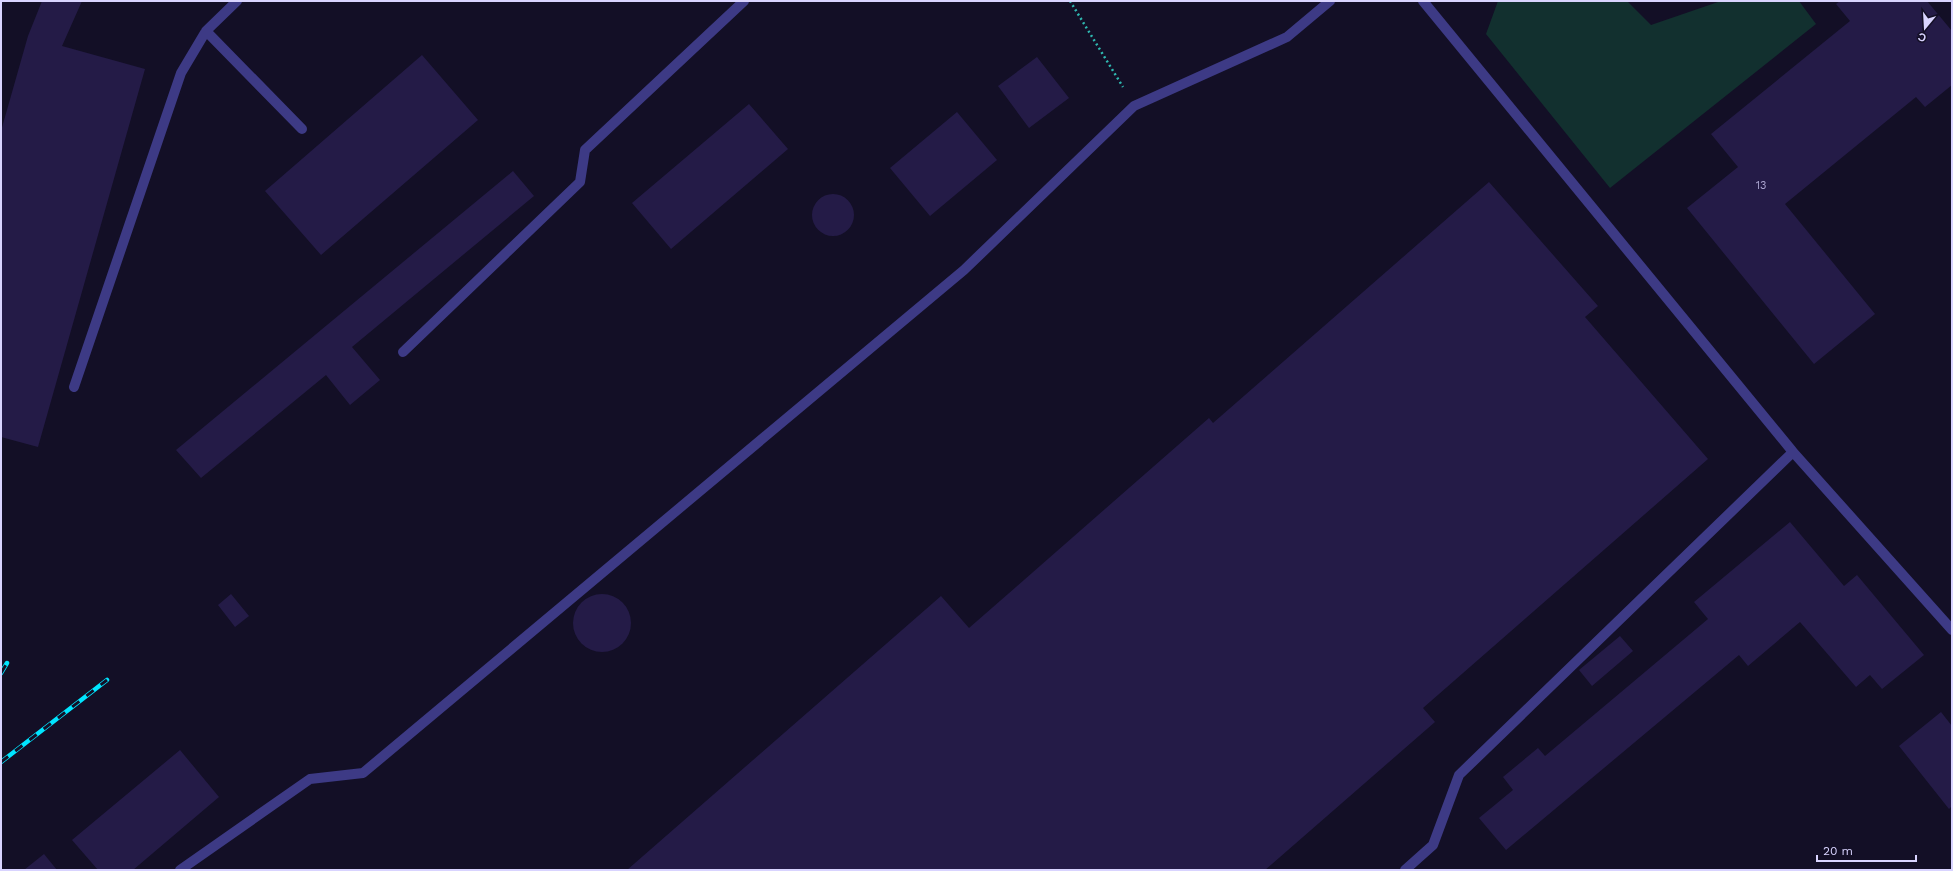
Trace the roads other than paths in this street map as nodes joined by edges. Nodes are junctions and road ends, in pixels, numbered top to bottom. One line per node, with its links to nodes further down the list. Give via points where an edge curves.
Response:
1 (237, 1): 5 (lane)
2 (744, 1): 7 (lane, via 585,150 580,182)
3 (1330, 1): 11 (lane, via 1287,37 1134,106 964,270 363,773 310,779)
4 (1423, 1): 9 (lane)
5 (206, 31): 6 (lane); 8 (lane, via 181,73)
6 (302, 129)
7 (403, 352)
8 (74, 388)
9 (1792, 452): 10 (lane); 12 (lane, via 1459,775 1433,845)
10 (1952, 630)
11 (180, 870)
12 (1405, 870)

